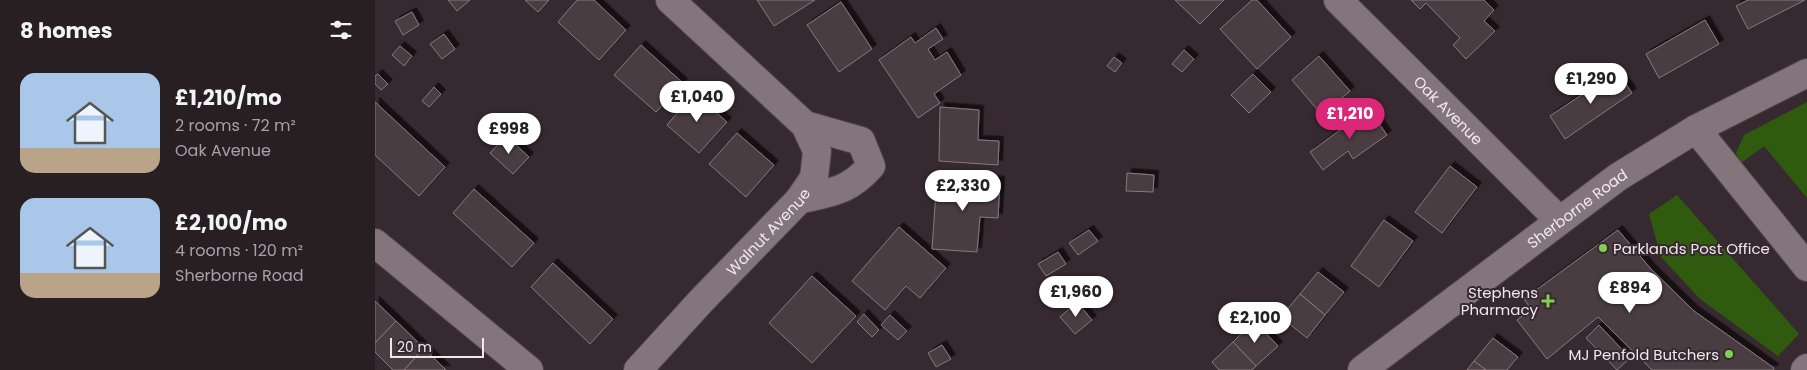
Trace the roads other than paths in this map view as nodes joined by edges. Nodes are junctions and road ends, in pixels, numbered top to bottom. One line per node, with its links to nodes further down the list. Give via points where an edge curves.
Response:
1 (670, 0): 4 (street, Walnut Avenue)
2 (1338, 0): 7 (street, Oak Avenue)
3 (1807, 73): 5 (street, Sherborne Road)
4 (805, 125): 6 (street, Walnut Avenue, via 817,150 814,178); 6 (street, via 861,141 871,166 857,181 842,189)
5 (1696, 129): 7 (street, Sherborne Road, via 1618,177); 9 (street)
6 (799, 200): 11 (street, Walnut Avenue)
7 (1559, 220): 12 (street, Sherborne Road)
8 (375, 243): 10 (street)
9 (1807, 267)
10 (529, 370)
11 (638, 370)
12 (1362, 370)

